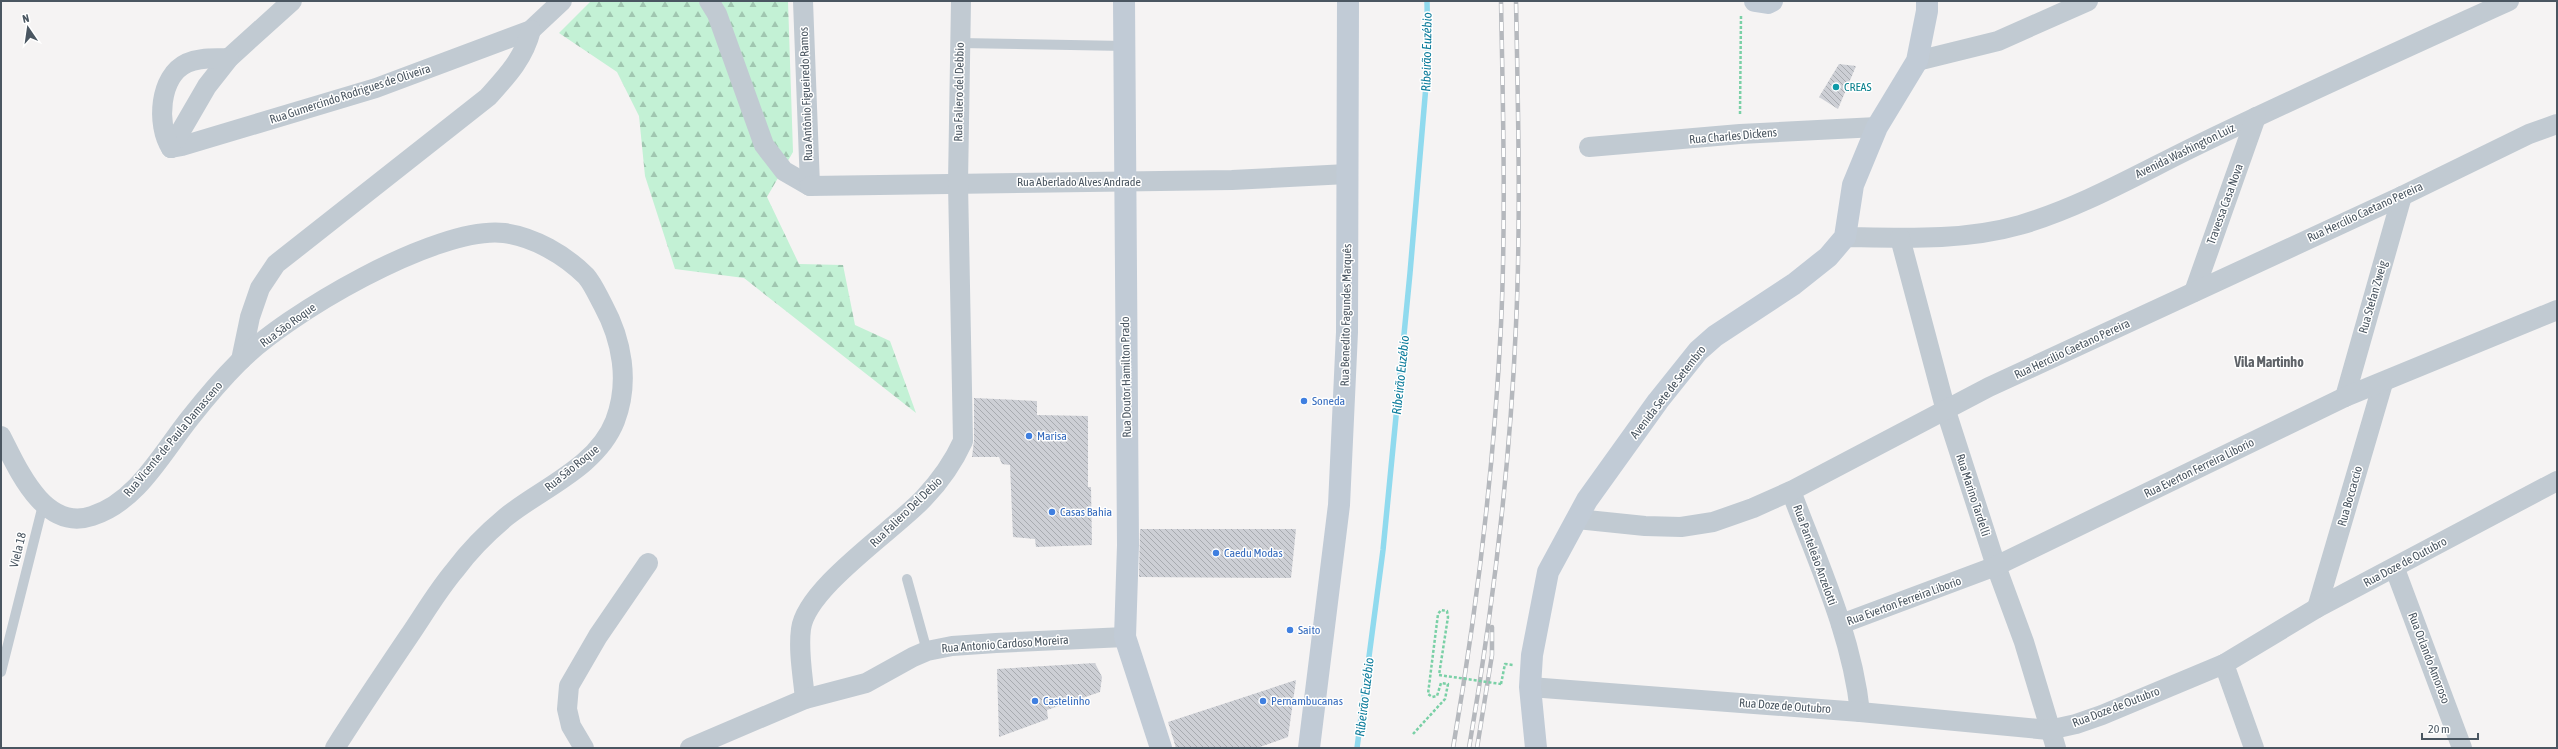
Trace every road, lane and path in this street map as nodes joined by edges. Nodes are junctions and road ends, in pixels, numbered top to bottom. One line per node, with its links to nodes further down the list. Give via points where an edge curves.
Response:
1 (292, 1): 16 (street)
2 (562, 1): 13 (street, Rua Gumercindo Rodrigues de Oliveira)
3 (709, 1): 27 (street, via 717,14 764,145 784,171)
4 (803, 1): 27 (street, Rua Antônio Figueiredo Ramos)
5 (961, 1): 14 (street, Rua Faliero del Debbio)
6 (1124, 1): 15 (main road, Rua Doutor Hamilton Prado)
7 (1348, 1): 24 (main road, Rua Benedito Fagundes Marquês)
8 (1772, 1): 12 (main road)
9 (1927, 1): 17 (main road)
10 (2088, 1): 17 (street, via 1998,41)
11 (2509, 1): 18 (street, Avenida Washington Luiz)
12 (1748, 5): 21 (path)
13 (531, 30): 23 (street, Rua Gumercindo Rodrigues de Oliveira, via 376,88); 33 (street, via 527,47 517,64 488,97 276,264 260,288 250,317)
14 (960, 43): 15 (lane); 26 (street, Rua Faliero del Debbio)
15 (1125, 46): 25 (main road, Rua Doutor Hamilton Prado)
16 (229, 58): 23 (street, via 207,86); 23 (street, via 197,59 185,64 174,74 168,85 162,115 162,130)
17 (1917, 61): 20 (main road)
18 (2256, 117): 30 (street, Avenida Washington Luiz, via 2104,191 2019,225 1977,234); 31 (street, Travessa Casa Nova)
19 (2557, 124): 28 (street, Rua Hercilio Caetano Pereira, via 2529,134)
20 (1877, 126): 21 (street, Rua Charles Dickens); 29 (main road, via 1853,185)
21 (1740, 134): 22 (street, Rua Charles Dickens)
22 (1589, 147)
23 (171, 148)
24 (1347, 174): 25 (street, Rua Aberlado Alves Andrade); 62 (main road, Rua Benedito Fagundes Marquês, via 1347,332 1339,505)
25 (1124, 182): 26 (street, Rua Aberlado Alves Andrade); 48 (main road, Rua Doutor Hamilton Prado, via 1128,546)
26 (958, 183): 27 (street, Rua Aberlado Alves Andrade); 54 (street, Rua Faliero Del Debio, via 963,441 949,470 924,499 825,585 808,611 801,629)
27 (810, 186)
28 (2402, 196): 31 (street, Rua Hercilio Caetano Pereira); 35 (street, Rua Stefan Zweig)
29 (1845, 237): 30 (street, Avenida Washington Luiz); 41 (main road, Avenida Sete de Setembro, via 1828,257 1794,284 1715,336 1698,351 1611,466 1587,500)
30 (1900, 238): 36 (street, Rua Marino Tardelli)
31 (2194, 292): 36 (street, Rua Hercilio Caetano Pereira, via 1989,387)
32 (2557, 310): 34 (street, Rua Everton Ferreira Liborio)
33 (241, 360): 40 (street, Rua Vicente de Paula Damasceno, via 191,417 135,489 114,507 89,518 64,518); 58 (street, Rua São Roque, via 305,310 374,271 455,238 502,233 542,243 586,277 617,332 622,362 622,389 615,420 600,448 505,518 455,570)
34 (2383, 383): 35 (street, Rua Everton Ferreira Liborio); 46 (street, Rua Boccaccio)
35 (2345, 398): 43 (street, Rua Everton Ferreira Liborio)
36 (1946, 412): 39 (street, Rua Hercilio Caetano Pereira); 43 (street, Rua Marino Tardelli)
37 (1, 436): 40 (street, Rua Vicente de Paula Damasceno, via 18,469)
38 (2557, 481): 44 (street, Rua Doze de Outubro)
39 (1791, 491): 41 (street, Rua Hercilio Caetano Pereira, via 1713,522 1681,527); 47 (street, Rua Panteleão Anzelotti)
40 (43, 505): 51 (lane, Viela 18)
41 (1578, 519): 53 (main road, Avenida Sete de Setembro, via 1548,572 1532,655)
42 (648, 563): 59 (street, via 598,636 569,686 569,720)
43 (1996, 566): 47 (street, Rua Everton Ferreira Liborio); 56 (street, Rua Marino Tardelli, via 2024,642)
44 (2395, 568): 46 (street, Rua Doze de Outubro); 66 (street, Rua Orlando Amoroso)
45 (907, 579): 49 (lane)
46 (2317, 608): 50 (street, Rua Doze de Outubro)
47 (1841, 624): 55 (street, Rua Panteleão Anzelotti, via 1854,672)
48 (1125, 637): 49 (street, Rua Antonio Cardoso Moreira, via 952,646); 61 (main road, Rua Doutor Hamilton Prado)
49 (927, 651): 54 (street, Rua Antonio Cardoso Moreira, via 866,683)
50 (2224, 664): 56 (street, Rua Doze de Outubro, via 2102,715); 65 (street)
51 (1, 672)
52 (1501, 684): 57 (path, bridge, via 1438,675 1448,617 1447,611 1441,610 1438,614 1428,694 1432,697 1437,696 1441,683 1448,684 1445,698)
53 (1530, 687): 55 (street, Rua Doze de Outubro); 63 (main road, Avenida Sete de Setembro)
54 (805, 699): 60 (street, Rua Antonio Cardoso Moreira)
55 (1860, 712): 56 (street, Rua Doze de Outubro)
56 (2049, 730): 64 (street, Rua Marino Tardelli)
57 (1413, 734)
58 (336, 748)
59 (584, 748)
60 (690, 748)
61 (1161, 748)
62 (1309, 748)
63 (1536, 748)
64 (2056, 748)
65 (2254, 748)
66 (2462, 748)

